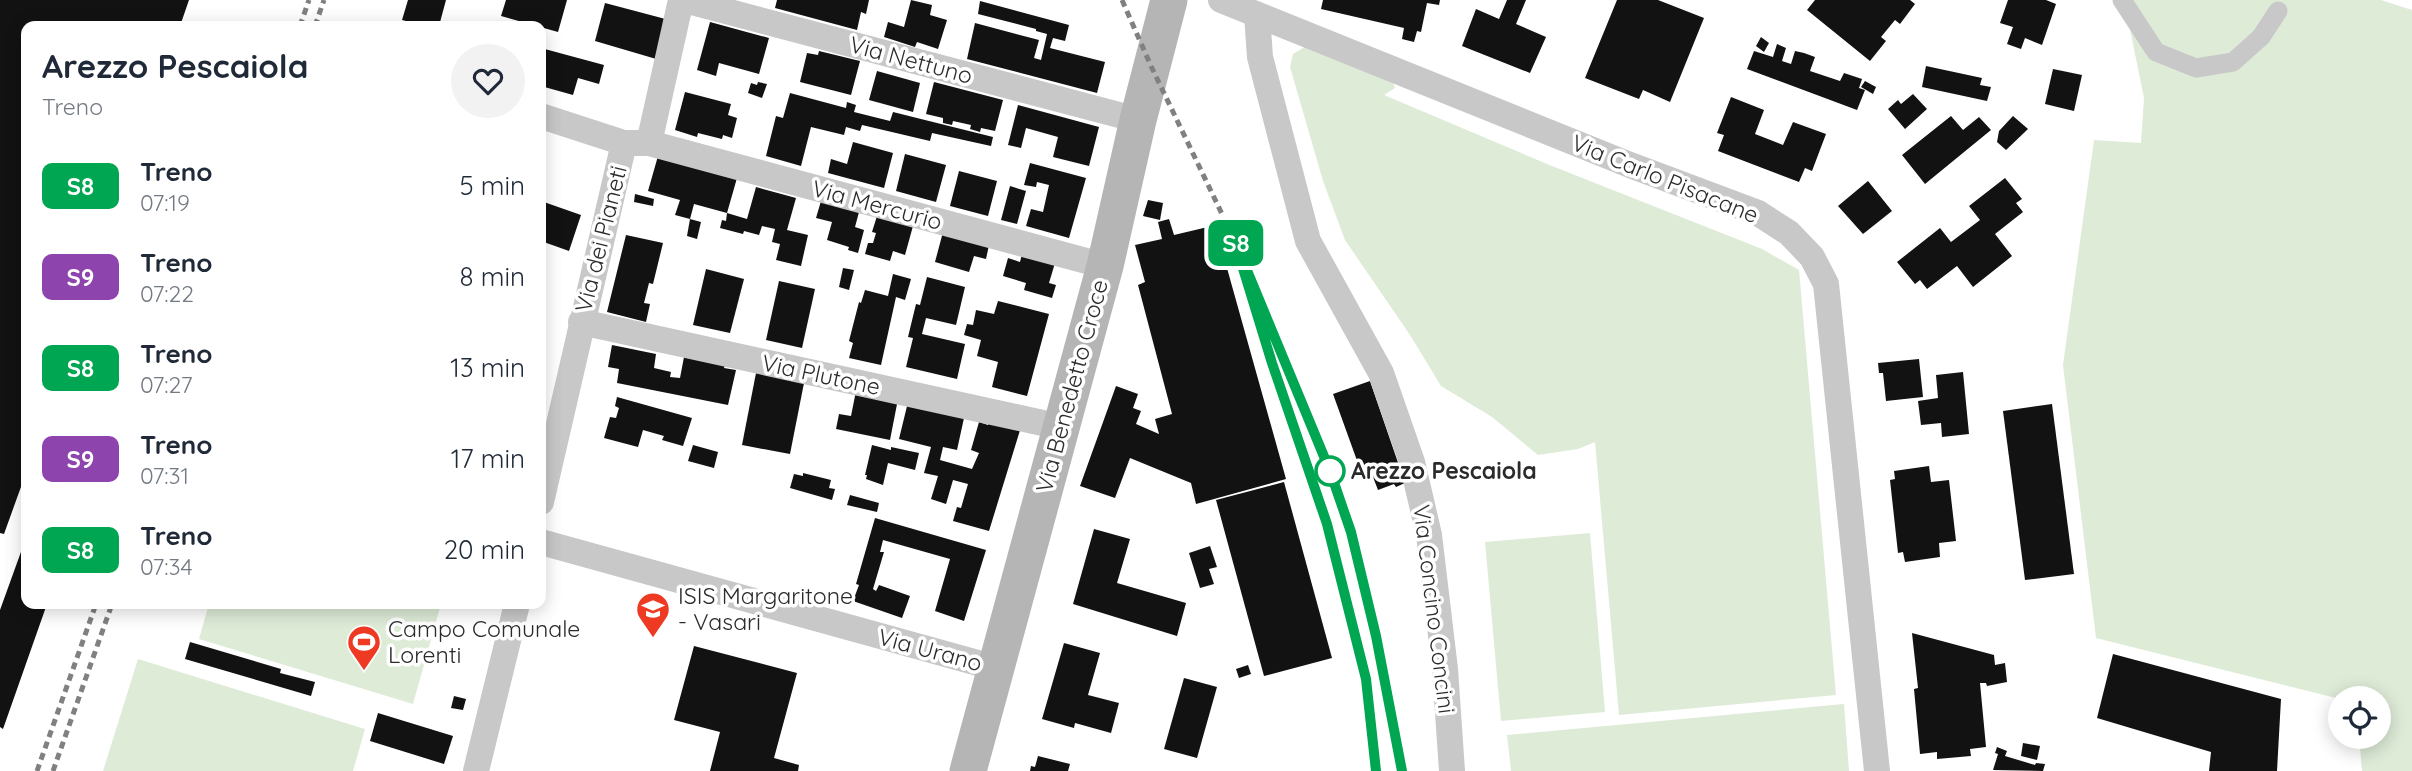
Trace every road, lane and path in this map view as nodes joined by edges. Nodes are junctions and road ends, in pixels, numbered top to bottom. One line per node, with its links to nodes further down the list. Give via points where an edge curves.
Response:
1 (683, 0): 8 (street, Via Nettuno); 9 (street, Via dei Pianeti)
2 (1169, 0): 8 (main road, Via Benedetto Croce)
3 (1221, 0): 6 (street, Via Carlo Pisacane)
4 (2122, 0): 5 (street, via 2156,52 2196,68 2232,62 2261,37)
5 (2278, 11)
6 (1257, 15): 19 (street, Via Concino Concini, via 1260,57 1308,242 1381,373 1412,462 1429,535); 20 (street, Via Carlo Pisacane, via 1758,213 1789,233 1812,257 1826,284)
7 (546, 117): 9 (street, Via Mercurio)
8 (1138, 120): 10 (main road, Via Benedetto Croce)
9 (637, 143): 10 (street, Via Mercurio); 11 (street, Via dei Pianeti)
10 (1105, 266): 12 (main road, Via Benedetto Croce)
11 (581, 322): 12 (street, Via Plutone); 13 (street, Via dei Pianeti)
12 (1061, 427): 16 (main road, Via Benedetto Croce)
13 (546, 480)
14 (546, 543): 16 (street, Via Urano)
15 (516, 609): 17 (street)
16 (996, 668): 18 (main road, Via Benedetto Croce)
17 (476, 771)
18 (968, 771)
19 (1452, 771)
20 (1877, 771)

